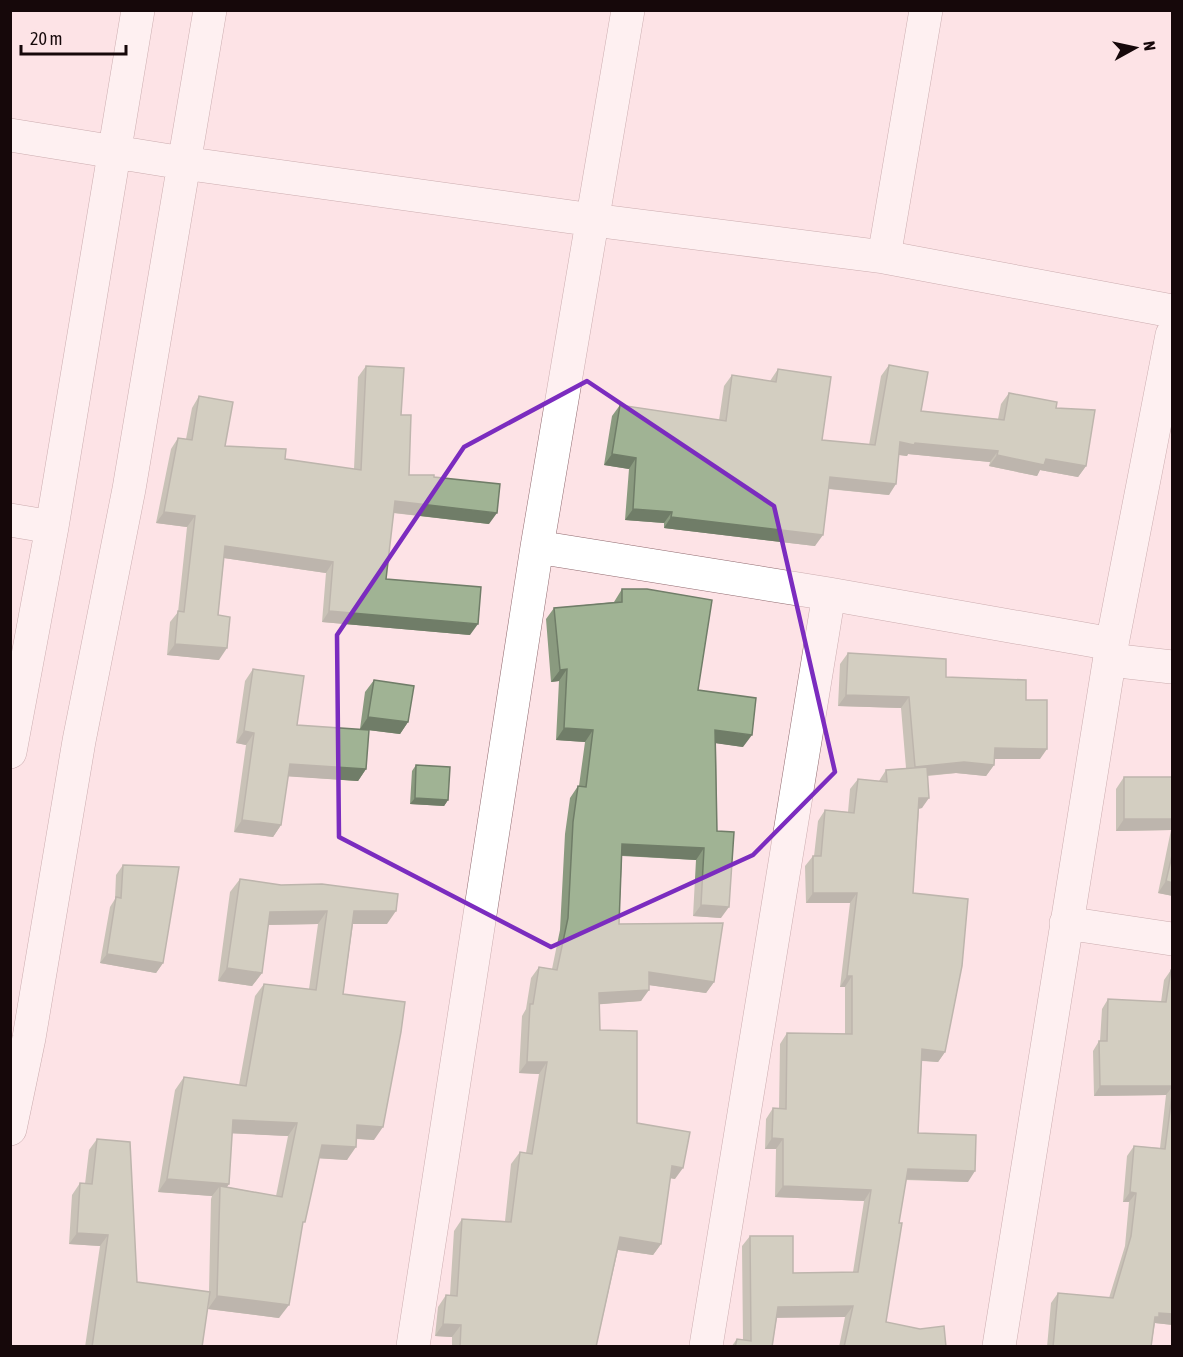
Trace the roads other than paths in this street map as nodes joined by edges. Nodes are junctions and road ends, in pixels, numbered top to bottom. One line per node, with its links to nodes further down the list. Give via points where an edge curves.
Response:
1 (138, 10): 6 (street)
2 (210, 10): 7 (street)
3 (628, 10): 8 (street)
4 (926, 10): 9 (street)
5 (10, 135): 6 (street)
6 (114, 151): 7 (street); 13 (street)
7 (183, 163): 8 (street); 21 (street, via 129,489 79,741)
8 (593, 220): 9 (street); 14 (street)
9 (884, 257): 10 (street)
10 (1173, 311)
11 (1173, 335): 16 (street)
12 (10, 520): 13 (street)
13 (52, 527): 18 (street)
14 (537, 547): 15 (street); 22 (street)
15 (829, 594): 16 (street); 23 (street)
16 (1111, 652): 17 (street); 19 (street)
17 (1173, 667)
18 (10, 752)
19 (1066, 923): 20 (street); 24 (street)
20 (1173, 939)
21 (10, 1129)
22 (413, 1347)
23 (706, 1347)
24 (999, 1347)

